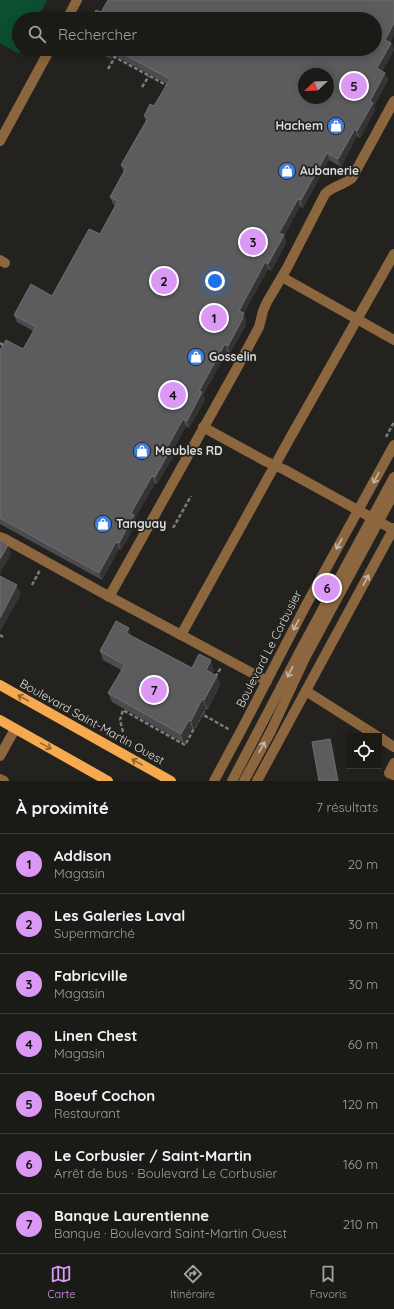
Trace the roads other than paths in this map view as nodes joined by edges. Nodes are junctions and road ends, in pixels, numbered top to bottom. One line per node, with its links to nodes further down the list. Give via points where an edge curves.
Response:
1 (77, 0): 2 (street)
2 (71, 12)
3 (46, 56): 5 (street)
4 (394, 101): 7 (street, via 354,175 325,194)
5 (0, 141)
6 (394, 254): 8 (street)
7 (282, 277): 8 (street); 10 (street, via 263,311 254,336)
8 (356, 320): 9 (street); 12 (street)
9 (394, 340)
10 (203, 427): 12 (street); 19 (street)
11 (394, 445): 15 (street, Boulevard Le Corbusier, one-way to 15)
12 (275, 465): 15 (street); 20 (street)
13 (394, 477): 16 (street)
14 (394, 493): 16 (street)
15 (358, 510): 16 (street); 21 (street, Boulevard Le Corbusier, one-way to 21)
16 (375, 520): 17 (street); 37 (street, one-way to 37); 38 (street, one-way to 16)
17 (394, 529): 23 (street, one-way to 17)
18 (0, 537): 19 (street)
19 (110, 597): 20 (street)
20 (181, 635): 21 (street)
21 (267, 681): 36 (street, Boulevard Le Corbusier)
22 (0, 685): 35 (main road, Boulevard Saint-Martin Ouest, one-way to 22)
23 (306, 691): 26 (street); 39 (street)
24 (0, 720): 25 (main road)
25 (15, 729): 29 (street); 34 (main road, one-way to 34)
26 (373, 733)
27 (382, 738): 28 (street)
28 (394, 746)
29 (0, 756)
30 (394, 763): 31 (street)
31 (392, 774)
32 (0, 779): 33 (street)
33 (4, 781)
34 (108, 781)
35 (171, 781)
36 (214, 781)
37 (232, 781)
38 (244, 781)
39 (257, 781)

